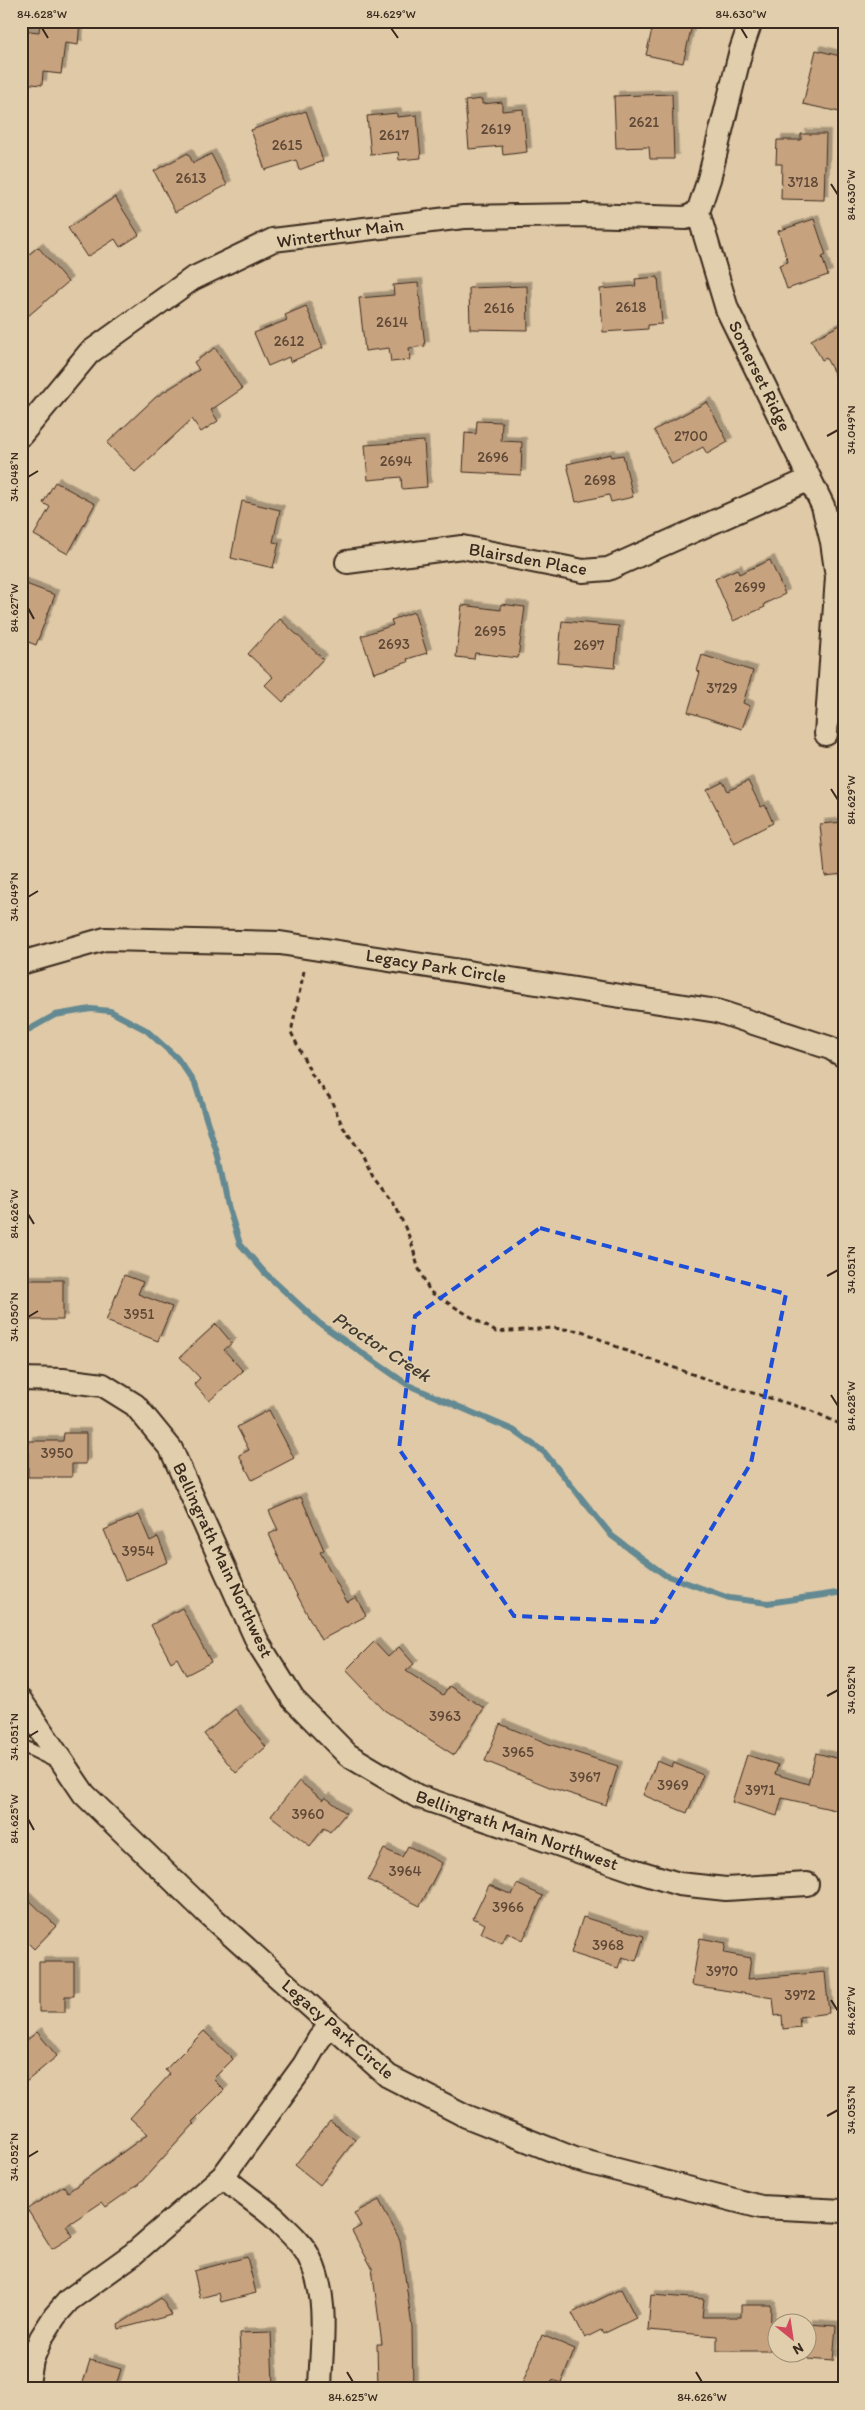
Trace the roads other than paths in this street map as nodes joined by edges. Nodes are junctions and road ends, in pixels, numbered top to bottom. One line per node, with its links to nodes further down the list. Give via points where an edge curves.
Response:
1 (751, 21): 2 (street, via 710,179)
2 (698, 212): 3 (street, Winterthur Main, via 686,218 582,215 464,217 273,240 192,279 89,353); 4 (street, Somerset Ridge, via 727,310)
3 (21, 435)
4 (810, 479): 5 (street, Blairsden Place, via 608,569 583,571 462,548); 6 (street, Somerset Ridge, via 823,506 838,577)
5 (347, 562)
6 (826, 734)
7 (21, 963): 8 (street, Legacy Park Circle, via 105,939 280,942 717,1011 830,1048)
8 (844, 1056)
9 (21, 1379): 13 (street, Bellingrath Main Northwest, via 103,1385 135,1405 171,1449 258,1643 293,1699 348,1755 417,1796 679,1884 726,1889)
10 (21, 1701): 12 (street, Legacy Park Circle)
11 (21, 1745): 12 (lane)
12 (66, 1768): 14 (street, Legacy Park Circle, via 90,1801 207,1914)
13 (807, 1884)
14 (331, 2025): 15 (street); 16 (street, Legacy Park Circle, via 388,2076 466,2116 575,2159 761,2207)
15 (223, 2176): 17 (street, via 177,2218 64,2305 32,2360); 18 (street, via 276,2219 309,2255 318,2278 323,2307)
16 (844, 2211)
17 (27, 2389)
18 (320, 2389)

